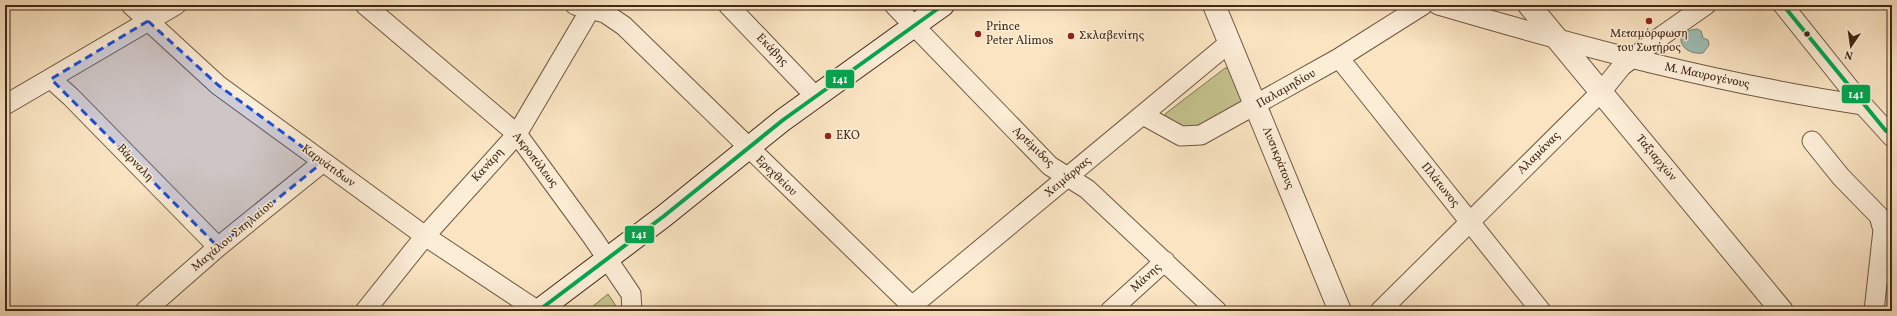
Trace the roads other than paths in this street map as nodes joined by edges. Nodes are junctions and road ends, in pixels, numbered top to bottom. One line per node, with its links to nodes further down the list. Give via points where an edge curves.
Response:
1 (131, 5): 14 (street, Καρυάτιδων)
2 (176, 5): 14 (street)
3 (365, 5): 28 (street, Ακροπόλεως)
4 (728, 5): 22 (street, Εκάβης)
5 (894, 5): 15 (street, Αρτέμιδος)
6 (943, 5): 15 (street)
7 (1214, 5): 17 (street, Λυσικράτους)
8 (1423, 5): 18 (street, Παλαμηδίου)
9 (1438, 5): 16 (street, Μ. Μαυρογένους)
10 (1529, 5): 16 (street, Ταξιαρχών)
11 (1706, 5): 19 (street, Αλαμάνας)
12 (1783, 5): 24 (street)
13 (586, 6): 28 (street, Κανάρη); 30 (street, Ερεχθείου, via 605,13 624,26)
14 (148, 21): 20 (street); 31 (street, Καρυάτιδων, via 218,85)
15 (913, 26): 22 (street); 32 (street, Αρτέμιδος, via 1050,166)
16 (1558, 40): 19 (street, Μ. Μαυρογένους); 21 (street, Ταξιαρχών)
17 (1229, 43): 25 (street, Λυσικράτους); 26 (street, Χειμάρρας)
18 (1339, 58): 25 (street, Παλαμηδίου); 33 (street, Πλάτωνος)
19 (1630, 59): 21 (street, Αλαμάνας); 24 (street, Μ. Μαυρογένους, via 1793,94)
20 (51, 79): 23 (street); 35 (street, Βάρναλη)
21 (1601, 92): 33 (street, Αλαμάνας); 48 (street, Ταξιαρχών)
22 (816, 96): 30 (street)
23 (5, 105)
24 (1863, 105): 27 (street)
25 (1256, 106): 26 (street, Παλαμηδίου, via 1201,135 1191,137 1181,136); 45 (street, Λυσικράτους)
26 (1143, 115): 32 (street, Χειμάρρας)
27 (1890, 131)
28 (517, 134): 34 (street, Κανάρη); 36 (street, Ακροπόλεως)
29 (1812, 141): 49 (street, via 1841,177 1879,216 1883,230)
30 (748, 148): 36 (street); 38 (street, Ερεχθείου)
31 (323, 162): 34 (street, Καρυάτιδων); 35 (street, Μαγάλου Σπηλαίου)
32 (1068, 177): 37 (street, Αρτέμιδος, via 1087,189); 38 (street, Χειμάρρας)
33 (1470, 222): 46 (street, Αλαμάνας); 47 (street, Πλάτωνος)
34 (424, 236): 40 (street, Κανάρη); 41 (street, Καρυάτιδων)
35 (218, 247): 39 (street, Μαγάλου Σπηλαίου)
36 (608, 260): 41 (street); 42 (street, Ακροπόλεως, via 631,294)
37 (1165, 261): 43 (street, Μάνης); 44 (street, Αρτέμιδος)
38 (912, 309)
39 (145, 311)
40 (365, 311)
41 (538, 311)
42 (632, 311)
43 (1110, 311)
44 (1217, 311)
45 (1340, 311)
46 (1380, 311)
47 (1541, 311)
48 (1782, 311)
49 (1874, 311)

